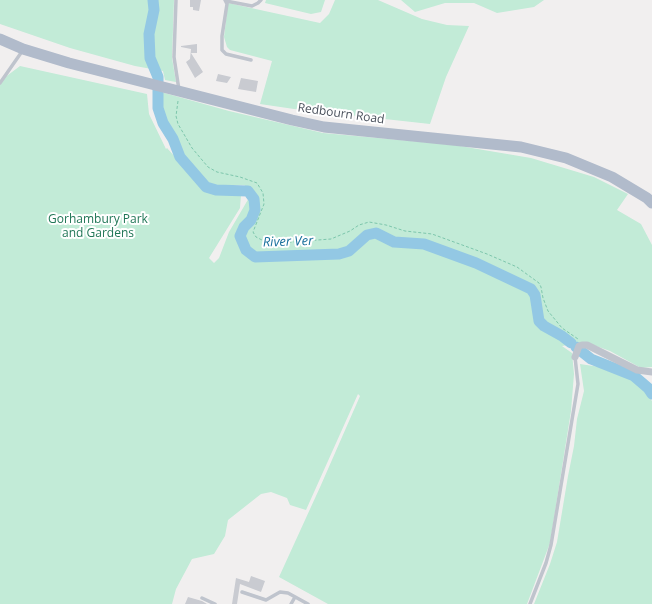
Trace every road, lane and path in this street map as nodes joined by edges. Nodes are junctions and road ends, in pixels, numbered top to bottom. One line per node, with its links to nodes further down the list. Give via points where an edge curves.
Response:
1 (176, 0): 8 (lane, via 174,57)
2 (225, 0): 3 (lane, via 252,6); 6 (lane, via 227,4 222,50 226,54)
3 (261, 0)
4 (0, 39): 5 (main road, Redbourn Road)
5 (23, 49): 7 (lane); 8 (main road, Redbourn Road, via 165,87)
6 (251, 60)
7 (0, 83)
8 (179, 94): 9 (main road, Redbourn Road, via 324,127 521,148 566,158 612,177); 10 (path, via 176,116 178,124 199,158 217,172 240,176 257,183 263,193 264,204 253,232 262,240 279,242 331,239 369,222 405,231 432,234 517,267 539,282 548,311 562,328 578,338)
9 (652, 203)
10 (580, 346): 11 (street); 12 (street, via 593,347 638,370)
11 (575, 357): 19 (lane, via 578,384 551,546)
12 (652, 372)
13 (242, 592): 14 (lane, via 266,600 280,592)
14 (295, 597): 17 (lane); 18 (lane)
15 (202, 598): 16 (lane)
16 (215, 604)
17 (291, 604)
18 (308, 604)
19 (530, 604)

